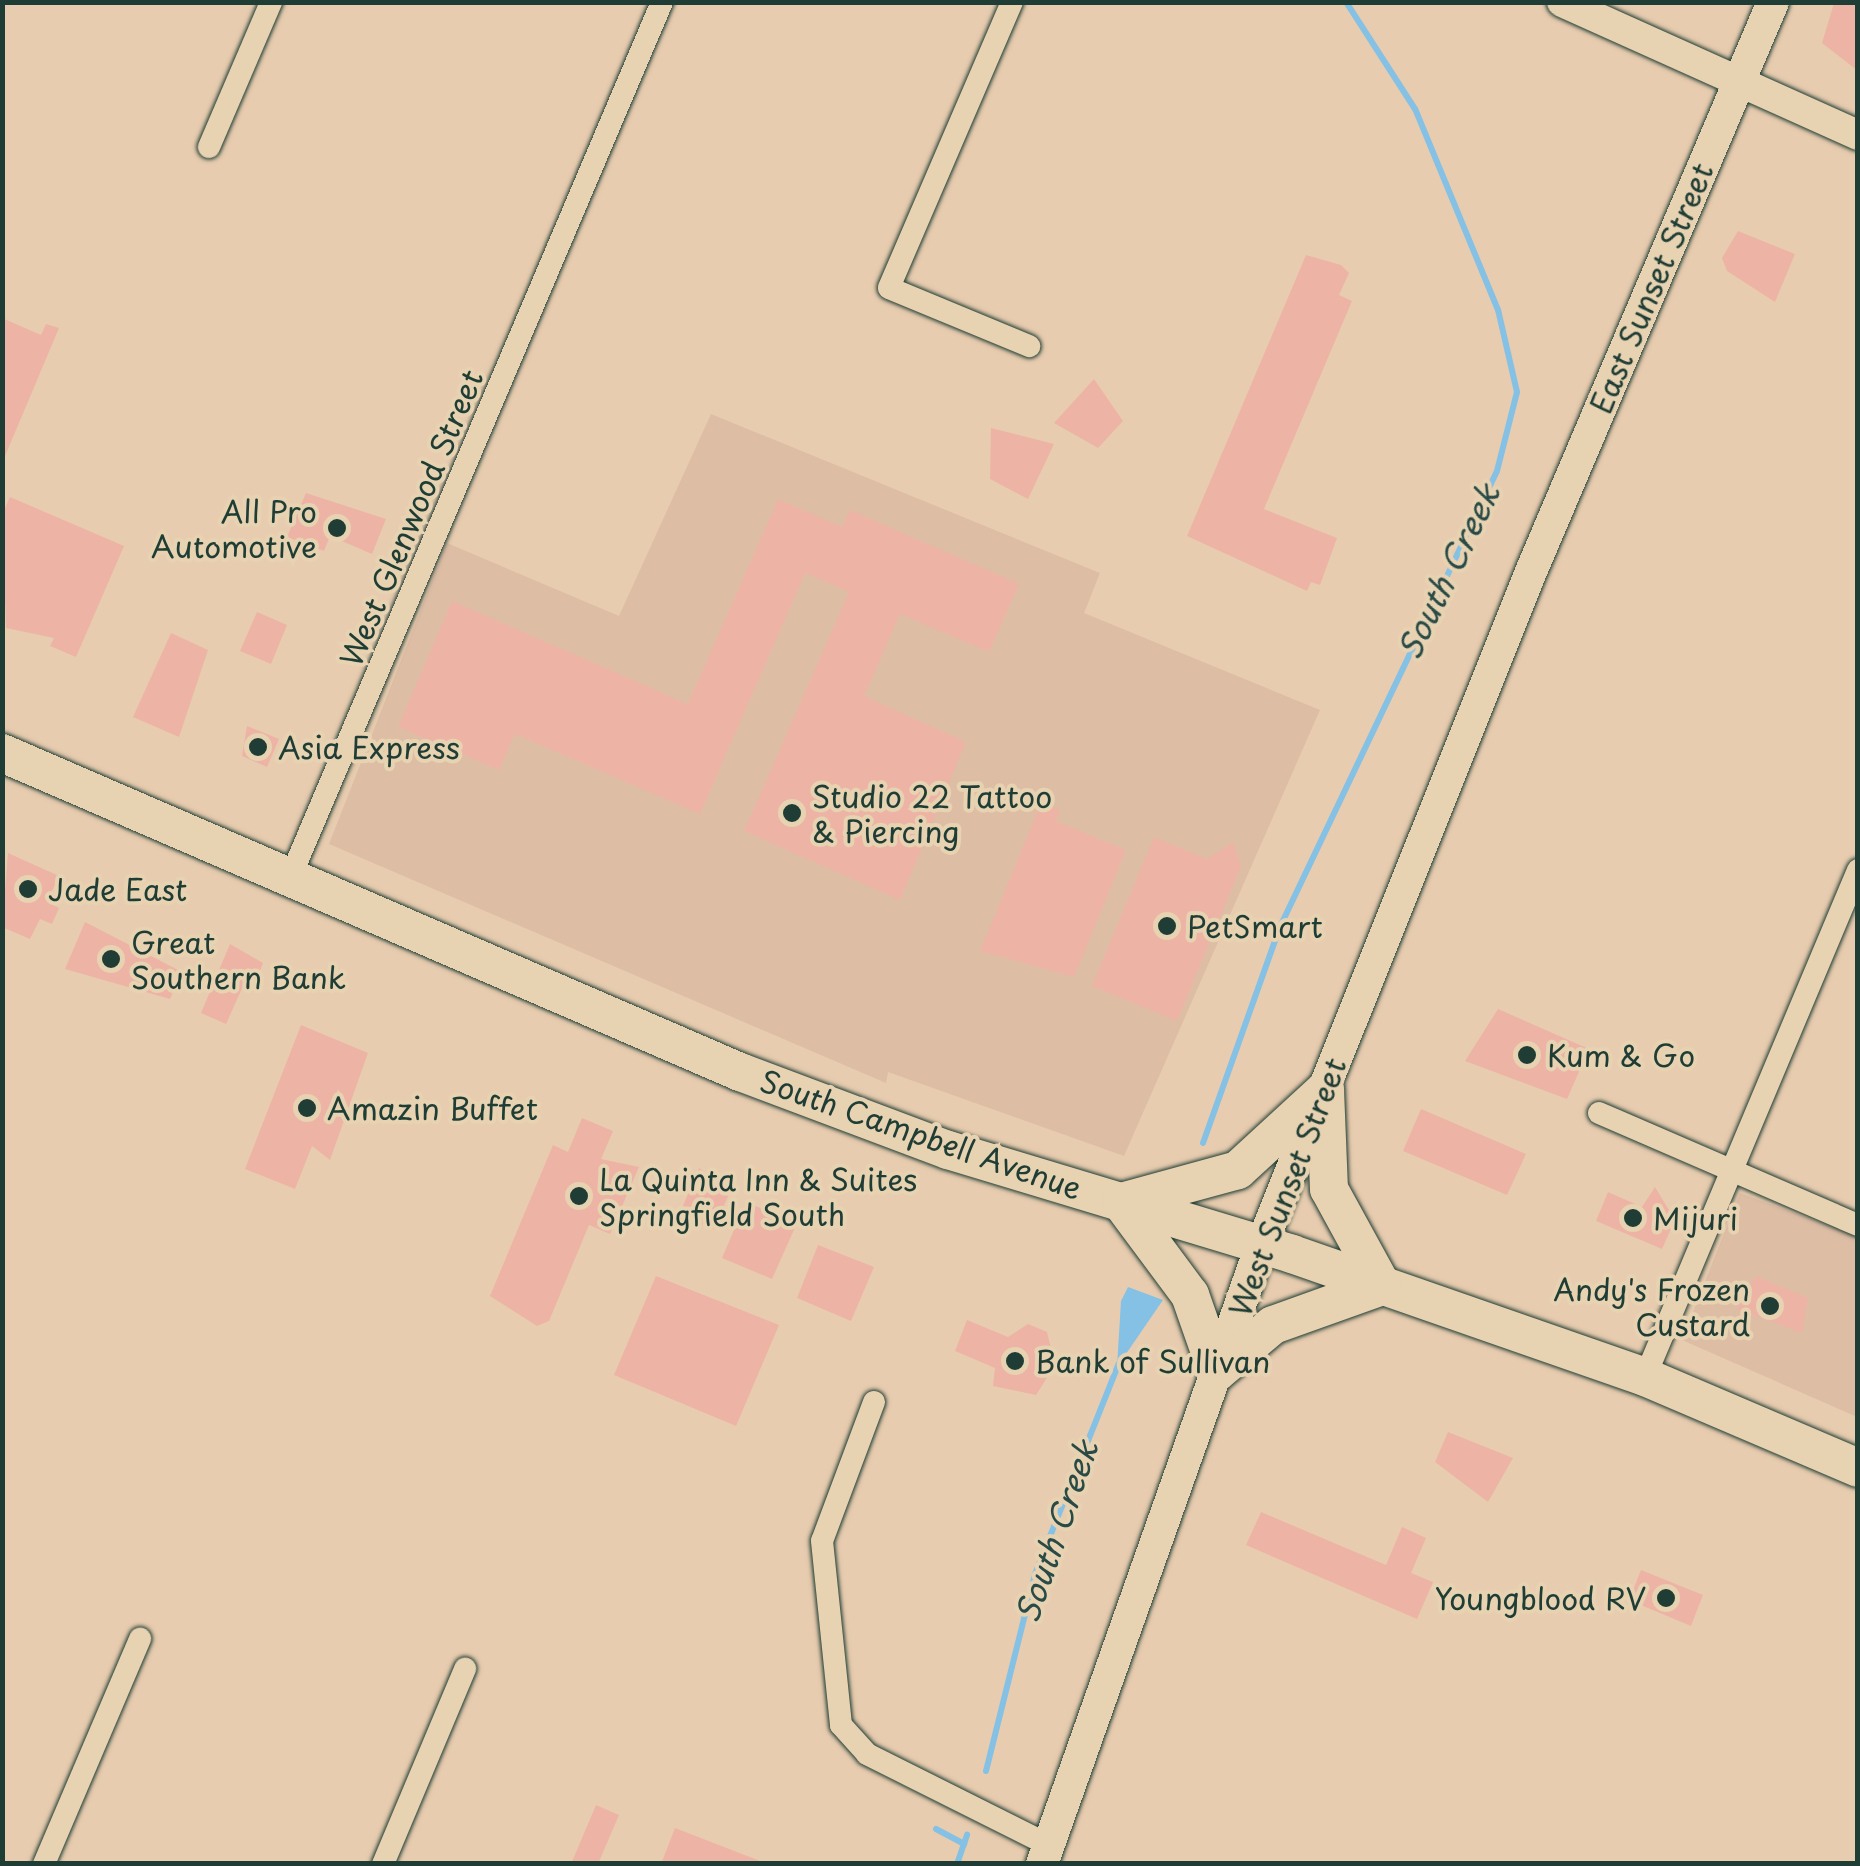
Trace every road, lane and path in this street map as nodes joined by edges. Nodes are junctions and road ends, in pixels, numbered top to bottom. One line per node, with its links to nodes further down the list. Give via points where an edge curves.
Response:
1 (272, 2): 8 (street)
2 (662, 2): 13 (street, West Glenwood Street)
3 (1012, 2): 9 (street, via 889,288)
4 (1562, 2): 6 (street)
5 (1773, 2): 6 (main road, East Sunset Street)
6 (1741, 78): 7 (street); 10 (main road, East Sunset Street)
7 (1858, 135)
8 (209, 148)
9 (1028, 346)
10 (1530, 574): 14 (main road, West Sunset Street)
11 (2, 752): 13 (main road, South Campbell Avenue)
12 (1858, 870): 16 (street)
13 (290, 878): 17 (main road, South Campbell Avenue, via 740,1072 948,1150)
14 (1325, 1090): 17 (main road, via 1238,1170); 19 (main road, West Sunset Street); 20 (main road, via 1337,1216)
15 (1599, 1114): 16 (street)
16 (1730, 1172): 18 (street); 22 (street)
17 (1120, 1202): 19 (main road, South Campbell Avenue); 21 (main road, via 1190,1295)
18 (1858, 1225)
19 (1261, 1246): 20 (main road, South Campbell Avenue); 21 (main road, West Sunset Street)
20 (1382, 1286): 21 (main road, via 1308,1306); 22 (main road, South Campbell Avenue)
21 (1217, 1372): 27 (main road, West Sunset Street)
22 (1645, 1377): 24 (main road, South Campbell Avenue)
23 (874, 1402): 27 (street, via 822,1541 836,1711 857,1747 998,1814)
24 (1858, 1468)
25 (140, 1640): 28 (street)
26 (466, 1670): 29 (street)
27 (1046, 1854)
28 (44, 1864)
29 (383, 1864)

